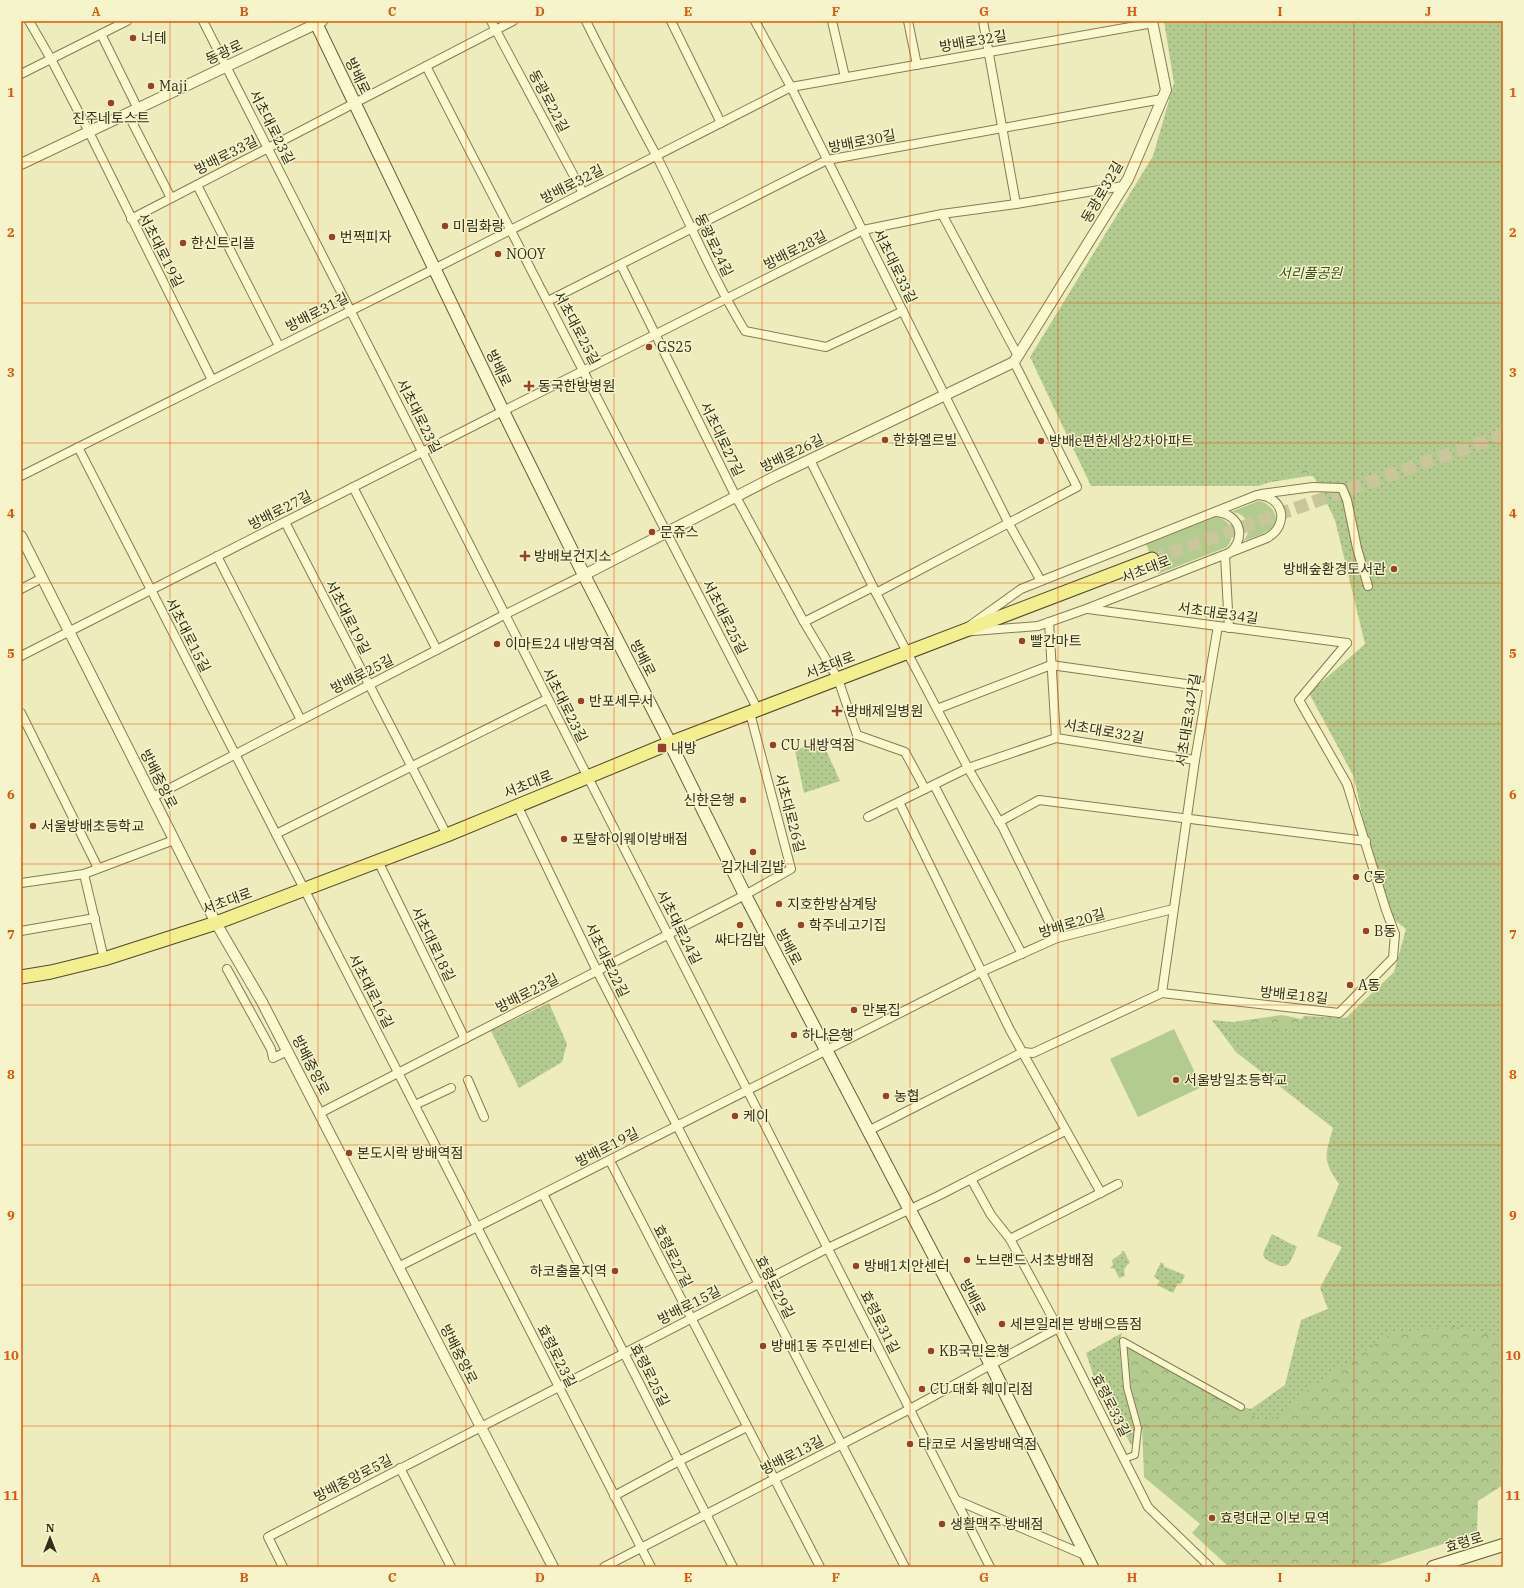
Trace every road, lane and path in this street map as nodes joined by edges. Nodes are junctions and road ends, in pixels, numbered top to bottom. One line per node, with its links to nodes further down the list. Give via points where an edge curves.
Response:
1 (29, 21): 18 (street, 서초대로19길)
2 (127, 21): 14 (street)
3 (203, 21): 21 (street, 서초대로23길)
4 (492, 21): 15 (street, 동광로22길)
5 (513, 21): 15 (street, 방배로33길)
6 (586, 21): 33 (street, 동광로24길)
7 (671, 21): 29 (street)
8 (755, 21): 24 (street, 서초대로33길)
9 (832, 21): 23 (street)
10 (908, 21): 19 (street)
11 (983, 21): 17 (street)
12 (318, 22): 21 (street, 동광로); 26 (main road, 방배로)
13 (1153, 22): 17 (street, 방배로32길); 25 (street, 동광로32길, via 1166,90)
14 (113, 24): 16 (street)
15 (496, 30): 20 (street, 방배로33길); 38 (street, 동광로22길)
16 (101, 34): 18 (street); 27 (street)
17 (989, 52): 19 (street, 방배로32길); 30 (street)
18 (51, 59): 22 (street); 31 (street, 서초대로19길)
19 (917, 65): 23 (street, 방배로32길)
20 (426, 66): 26 (street, 방배로33길); 44 (street, 서초대로25길)
21 (226, 67): 27 (street, 동광로); 32 (street, 서초대로23길)
22 (21, 74)
23 (845, 78): 24 (street, 방배로32길)
24 (791, 87): 29 (street, 방배로32길); 34 (street, 서초대로33길)
25 (1162, 99): 30 (street, 방배로30길); 37 (street, 동광로32길)
26 (355, 104): 32 (street, 방배로33길); 47 (main road, 방배로)
27 (138, 109): 28 (street, 동광로)
28 (128, 114): 31 (street, 동광로); 39 (street)
29 (721, 123): 33 (street, 방배로32길)
30 (1002, 127): 34 (street, 방배로30길); 40 (street)
31 (89, 132): 35 (street, 동광로); 42 (street, 서초대로19길)
32 (268, 148): 36 (street, 방배로33길); 50 (street, 서초대로23길)
33 (656, 156): 38 (street, 방배로32길); 43 (street, 동광로24길)
34 (828, 160): 43 (street, 방배로30길); 45 (street, 서초대로33길)
35 (21, 164)
36 (197, 185): 39 (street, 방배로33길); 53 (street)
37 (1123, 186): 40 (street, 방배로28길); 54 (street, 동광로32길)
38 (583, 193): 44 (street, 방배로32길)
39 (170, 198): 42 (street, 방배로33길)
40 (1016, 204): 41 (street, 방배로28길)
41 (942, 214): 45 (street, 방배로28길); 54 (street)
42 (131, 219): 56 (street, 서초대로19길)
43 (691, 229): 46 (street, 방배로30길); 48 (street, 동광로24길)
44 (510, 230): 47 (street, 방배로32길); 49 (street, 서초대로25길)
45 (863, 230): 48 (street, 방배로28길); 51 (street, 서초대로33길)
46 (621, 264): 49 (street, 방배로30길); 52 (street, 서초대로27길)
47 (434, 269): 50 (street, 방배로31길); 58 (main road, 방배로)
48 (726, 299): 51 (street, 동광로24길, via 745,331 826,347); 52 (street, 방배로28길)
49 (548, 301): 55 (street, 서초대로25길)
50 (351, 310): 53 (street, 방배로31길); 60 (street, 서초대로23길)
51 (903, 311): 57 (street, 서초대로33길)
52 (656, 334): 55 (street, 방배로28길); 65 (street, 서초대로27길)
53 (279, 346): 56 (street, 방배로31길)
54 (1016, 359): 57 (street, 방배로26길); 68 (street, via 1077,487)
55 (584, 370): 58 (street, 방배로28길); 69 (street, 서초대로25길)
56 (212, 380): 59 (street, 방배로31길)
57 (945, 395): 61 (street, 방배로26길); 68 (street, 서초대로33길)
58 (502, 410): 60 (street, 방배로27길); 74 (main road, 방배로)
59 (78, 447): 62 (street); 79 (street, 서초대로15길)
60 (423, 452): 63 (street, 방배로27길); 82 (street, 서초대로23길)
61 (810, 460): 65 (street, 방배로26길); 80 (street)
62 (21, 476)
63 (353, 487): 67 (street, 방배로27길); 90 (street)
64 (1257, 495): 66 (street, 서초대로); 72 (street, 서초대로, via 1264,495 1276,503 1282,516 1278,529 1267,538); 77 (street, via 1313,487 1342,488 1348,500 1356,548)
65 (736, 497): 69 (street, 방배로26길); 83 (street, 서초대로27길)
66 (1209, 514): 72 (street, 서초대로, via 1215,512 1229,515 1238,526 1239,540 1232,552); 76 (street, 서초대로)
67 (285, 522): 71 (street, 방배로27길); 95 (street, 서초대로19길)
68 (1009, 524): 76 (street, 서초대로33길); 80 (street)
69 (668, 532): 74 (street, 방배로26길); 99 (street, 서초대로25길)
70 (21, 536): 75 (street, 방배중앙로)
71 (217, 556): 79 (street, 방배로27길); 101 (street)
72 (1225, 556): 81 (street, 서초대로); 86 (street)
73 (1152, 559): 88 (main road, 서초대로)
74 (584, 576): 82 (street, 방배로25길); 103 (main road, 방배로)
75 (42, 578): 78 (street); 87 (street, 방배중앙로)
76 (1041, 581): 88 (street, 서초대로, via 1021,589)
77 (1368, 586)
78 (21, 589)
79 (150, 590): 87 (street, 방배로27길); 104 (street, 서초대로15길)
80 (875, 590): 83 (street); 91 (street)
81 (1086, 609): 84 (street, 서초대로); 85 (street, 서초대로34길)
82 (504, 615): 90 (street, 방배로25길); 97 (street, 서초대로23길)
83 (804, 622): 94 (street, 서초대로27길)
84 (1049, 622): 88 (street, 서초대로, via 1038,626); 93 (street, 서초대로32길)
85 (1218, 626): 86 (street, 서초대로34길); 96 (street, 서초대로34가길)
86 (1229, 628): 89 (street, 서초대로34길)
87 (69, 631): 92 (street, 방배로27길); 111 (street, 방배중앙로)
88 (962, 632): 91 (main road, 서초대로)
89 (1347, 643): 120 (street, 방배로18길, via 1299,700 1347,784)
90 (437, 650): 95 (street, 방배로25길)
91 (908, 652): 94 (main road, 서초대로); 98 (street)
92 (21, 656)
93 (1052, 665): 96 (street); 98 (street); 102 (street, 서초대로32길)
94 (838, 679): 99 (main road, 서초대로); 110 (street, 서초대로27길, via 857,735 905,752)
95 (369, 685): 101 (street, 방배로25길); 106 (street, 서초대로19길)
96 (1207, 687): 105 (street, 서초대로34가길)
97 (547, 699): 106 (street); 108 (street, 서초대로23길)
98 (937, 709): 107 (street)
99 (754, 711): 103 (main road, 서초대로); 126 (street, 서초대로26길, via 791,869)
100 (21, 712): 122 (street)
101 (301, 720): 104 (street, 방배로25길)
102 (1056, 738): 105 (street, 서초대로32길); 107 (street)
103 (670, 743): 108 (main road, 서초대로); 126 (main road, 방배로)
104 (234, 755): 111 (street, 방배로25길); 117 (street, 서초대로15길)
105 (1195, 760): 115 (street, 서초대로34가길)
106 (411, 766): 117 (street); 118 (street, 서초대로19길)
107 (968, 768): 109 (street); 116 (street)
108 (588, 777): 113 (main road, 서초대로); 131 (street, 서초대로24길)
109 (934, 785): 110 (street); 133 (street)
110 (925, 789): 112 (street)
111 (153, 797): 119 (street, 방배중앙로)
112 (899, 802): 114 (street); 137 (street)
113 (517, 806): 118 (main road, 서초대로); 136 (street, 서초대로22길)
114 (868, 817)
115 (1186, 818): 116 (street, via 1039,800); 120 (street); 127 (street, 서초대로34가길)
116 (999, 822): 132 (street)
117 (276, 834): 125 (street, 서초대로15길)
118 (447, 835): 121 (main road, 서초대로)
119 (174, 840): 122 (street); 129 (street, 방배중앙로)
120 (1366, 841): 139 (street, 방배로18길, via 1395,934 1393,958 1339,1013)
121 (378, 861): 125 (main road, 서초대로); 140 (street, 서초대로18길)
122 (98, 868): 123 (street)
123 (84, 874): 124 (street); 128 (street)
124 (21, 883)
125 (305, 889): 129 (main road, 서초대로); 144 (street, 서초대로16길)
126 (745, 895): 131 (street, 방배로23길); 141 (main road, 방배로)
127 (1173, 909): 132 (street, 방배로20길); 139 (street, 서초대로34가길)
128 (95, 918): 130 (street); 134 (street)
129 (216, 923): 134 (main road, 서초대로); 142 (street, 방배중앙로)
130 (21, 931)
131 (669, 935): 136 (street, 방배로23길); 147 (street, 서초대로24길)
132 (1057, 938): 133 (street, 방배로20길)
133 (1022, 954): 137 (street, 방배로20길)
134 (104, 959): 138 (main road, 서초대로)
135 (227, 969): 142 (street, via 271,1049 273,1058)
136 (597, 971): 140 (street, 방배로23길); 151 (street, 서초대로22길)
137 (982, 972): 141 (street, 방배로20길); 143 (street)
138 (21, 977)
139 (1162, 992): 143 (street, via 1033,1053)
140 (465, 1039): 144 (street, 방배로23길)
141 (826, 1050): 147 (street, 방배로19길); 152 (main road, 방배로)
142 (288, 1051): 149 (street, 방배중앙로)
143 (1023, 1052): 152 (street); 153 (street)
144 (398, 1073): 148 (street, 서초대로16길); 149 (street, 방배로23길)
145 (468, 1080): 150 (street)
146 (451, 1088): 148 (street)
147 (748, 1089): 151 (street, 방배로19길); 162 (street, 효령로31길)
148 (415, 1105): 160 (street, 서초대로16길)
149 (320, 1113): 163 (street, 방배중앙로)
150 (484, 1117)
151 (677, 1126): 154 (street, 방배로19길); 164 (street, 효령로29길)
152 (868, 1131): 159 (main road, 방배로)
153 (1065, 1131): 155 (street, 방배로15길); 157 (street)
154 (610, 1161): 158 (street, 방배로19길); 165 (street, 효령로27길)
155 (971, 1179): 159 (street, 방배로15길); 161 (street, 효령로33길, via 991,1215)
156 (1118, 1184): 157 (street)
157 (1101, 1193): 161 (street)
158 (544, 1194): 160 (street, 방배로19길); 167 (street, 효령로25길)
159 (910, 1209): 162 (street, 방배로15길); 168 (main road, 방배로)
160 (477, 1228): 163 (street, 방배로19길); 169 (street, 효령로23길)
161 (1010, 1239): 166 (street, 효령로33길)
162 (828, 1248): 164 (street, 방배로15길); 171 (street, 효령로31길)
163 (398, 1267): 172 (street, 방배중앙로)
164 (759, 1284): 165 (street, 방배로15길); 174 (street, 효령로29길)
165 (691, 1319): 167 (street, 방배로15길); 173 (street, 효령로27길)
166 (1058, 1328): 168 (street); 175 (street, 효령로33길)
167 (624, 1353): 169 (street, 방배로15길); 176 (street, 효령로25길)
168 (991, 1365): 171 (street, 방배로13길); 184 (main road, 방배로)
169 (559, 1387): 172 (street, 방배로15길); 179 (street, 효령로23길)
170 (1241, 1407): 175 (street, via 1123,1341 1127,1388 1138,1428 1135,1454)
171 (910, 1409): 174 (street, 방배로13길); 180 (street, 효령로31길)
172 (481, 1427): 177 (street, 방배중앙로5길); 187 (street, 방배중앙로)
173 (747, 1427): 176 (street); 178 (street, 효령로27길)
174 (842, 1444): 178 (street, 방배로13길); 192 (street, 효령로29길)
175 (1124, 1459): 195 (street, 효령로33길, via 1148,1507)
176 (679, 1461): 179 (street); 181 (street, 효령로25길)
177 (400, 1468): 185 (street, 방배중앙로5길, via 268,1537); 186 (street)
178 (774, 1479): 181 (street, 방배로13길); 191 (street, 효령로27길)
179 (614, 1496): 183 (street, 효령로23길)
180 (956, 1500): 184 (street); 193 (street, 효령로31길)
181 (706, 1514): 183 (street, 방배로13길); 190 (street, 효령로25길)
182 (1503, 1545): 196 (main road, 효령로)
183 (641, 1548): 188 (street, 방배로13길); 189 (street, 효령로23길)
184 (1087, 1556): 194 (main road, 방배로)
185 (283, 1567)
186 (451, 1567)
187 (553, 1567)
188 (604, 1567)
189 (651, 1567)
190 (733, 1567)
191 (820, 1567)
192 (905, 1567)
193 (990, 1567)
194 (1092, 1567)
195 (1210, 1567)
196 (1433, 1567)

